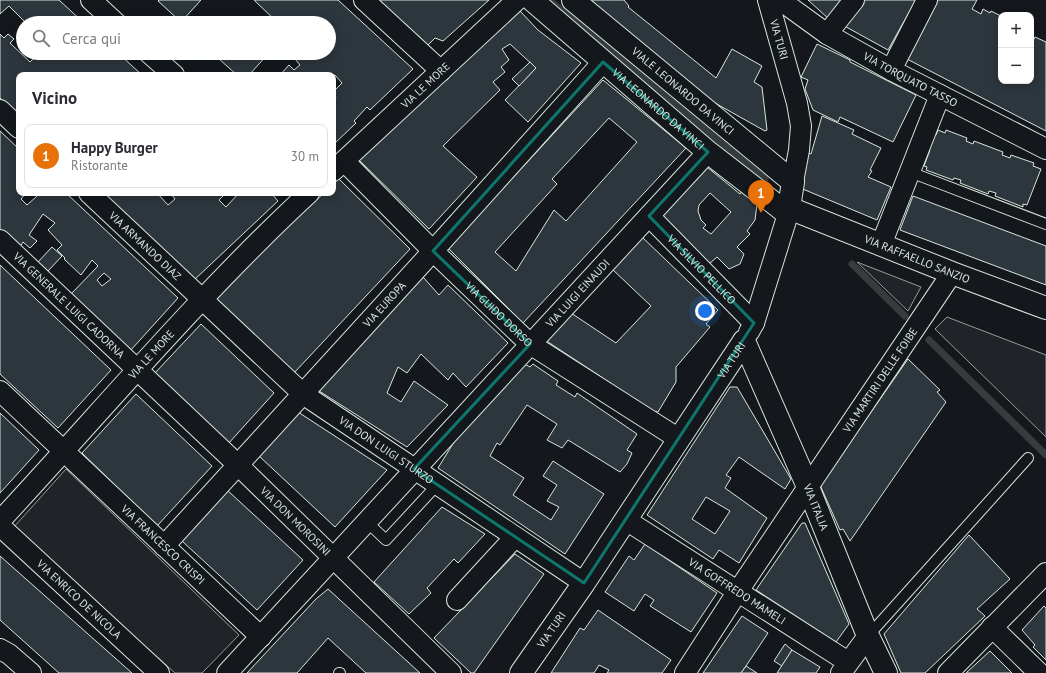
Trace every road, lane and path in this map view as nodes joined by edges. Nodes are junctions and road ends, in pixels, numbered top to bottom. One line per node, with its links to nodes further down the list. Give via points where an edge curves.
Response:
1 (91, 0): 9 (street)
2 (364, 0): 14 (street)
3 (518, 0): 14 (street, VIA LE MORE)
4 (532, 0): 12 (street, VIA LEONARDO DA VINCI)
5 (573, 0): 23 (street, VIALE LEONARDO DA VINCI)
6 (854, 0): 10 (street)
7 (927, 0): 13 (street)
8 (779, 1): 10 (street, VIA TORQUATO TASSO); 23 (street, VIA TURI, via 801,126)
9 (108, 16)
10 (827, 34): 13 (street, VIA TORQUATO TASSO)
11 (157, 60): 15 (street)
12 (603, 62): 20 (street, VIA LEONARDO DA VINCI); 31 (street, VIA EUROPA)
13 (891, 70): 16 (street, VIA TORQUATO TASSO)
14 (441, 71): 21 (street, VIA LE MORE)
15 (171, 72)
16 (940, 95): 19 (street, VIA TORQUATO TASSO); 22 (street)
17 (0, 110): 18 (street)
18 (16, 125)
19 (1046, 149)
20 (708, 152): 26 (street, VIA LEONARDO DA VINCI); 27 (street, VIA LUIGI EINAUDI)
21 (338, 166): 31 (street, VIA GUIDO DORSO)
22 (910, 172): 28 (lane); 30 (street)
23 (793, 182): 26 (street, VIA TURI)
24 (92, 196): 33 (street, VIA ARMANDO DIAZ)
25 (304, 196): 33 (street, VIA LE MORE)
26 (788, 211): 30 (street, VIA RAFFAELLO SANZIO); 35 (street, VIA TURI)
27 (649, 216): 35 (street, VIA SILVIO PELLICO); 36 (street, VIA LUIGI EINAUDI)
28 (1046, 224)
29 (0, 240): 37 (street, VIA GENERALE LUIGI CADORNA)
30 (882, 244): 32 (street, VIA RAFFAELLO SANZIO)
31 (433, 251): 36 (street, VIA GUIDO DORSO); 39 (street, VIA EUROPA)
32 (952, 273): 34 (street, VIA RAFFAELLO SANZIO); 46 (street, VIA MARTIRI DELLE FOIBE)
33 (202, 299): 37 (street, VIA LE MORE); 39 (street, VIA DON LUIGI STURZO)
34 (1046, 308)
35 (749, 332): 40 (street, VIA TURI); 46 (street, VIA ITALIA)
36 (530, 344): 40 (street, VIA GUIDO DORSO); 44 (street, VIA LUIGI EINAUDI)
37 (138, 370): 41 (street, VIA LE MORE); 43 (street, VIA DON MOROSINI)
38 (0, 391): 41 (street, VIA FRANCESCO CRISPI)
39 (303, 394): 43 (street, VIA EUROPA); 44 (street, VIA DON LUIGI STURZO)
40 (679, 438): 47 (street, VIA TURI)
41 (65, 452): 48 (street, VIA LE MORE); 52 (street, VIA FRANCESCO CRISPI)
42 (1028, 458): 59 (lane)
43 (238, 465): 52 (street, VIA EUROPA); 53 (street, VIA DON MOROSINI)
44 (414, 469): 45 (street, VIA DON LUIGI STURZO); 49 (street, VIA LUIGI EINAUDI)
45 (437, 485): 49 (lane, via 386,540); 51 (street, VIA DON LUIGI STURZO)
46 (808, 487): 56 (street, VIA MARTIRI DELLE FOIBE); 59 (street, VIA ITALIA)
47 (626, 520): 55 (street, VIA TURI); 56 (street, VIA GOFFREDO MAMELI)
48 (0, 521)
49 (367, 522): 53 (street, VIA LUIGI EINAUDI)
50 (0, 526): 64 (street, VIA ENRICO DE NICOLA)
51 (515, 537): 55 (street, VIA DON LUIGI STURZO); 57 (street)
52 (164, 546): 60 (street, VIA FRANCESCO CRISPI)
53 (333, 559): 60 (street, VIA LUIGI EINAUDI); 66 (street, VIA DON MOROSINI)
54 (1046, 573): 58 (street)
55 (584, 583): 67 (street, VIA TURI)
56 (738, 591): 62 (street, VIA GOFFREDO MAMELI); 68 (street, VIA MARTIRI DELLE FOIBE)
57 (457, 600)
58 (992, 627): 70 (street); 71 (street)
59 (868, 636): 62 (street); 69 (street, VIA ITALIA)
60 (261, 637): 65 (street, VIA LUIGI EINAUDI)
61 (0, 649): 63 (street)
62 (844, 667)
63 (31, 673)
64 (159, 673)
65 (227, 673)
66 (451, 673)
67 (521, 673)
68 (685, 673)
69 (886, 673)
70 (948, 673)
71 (1039, 673)

